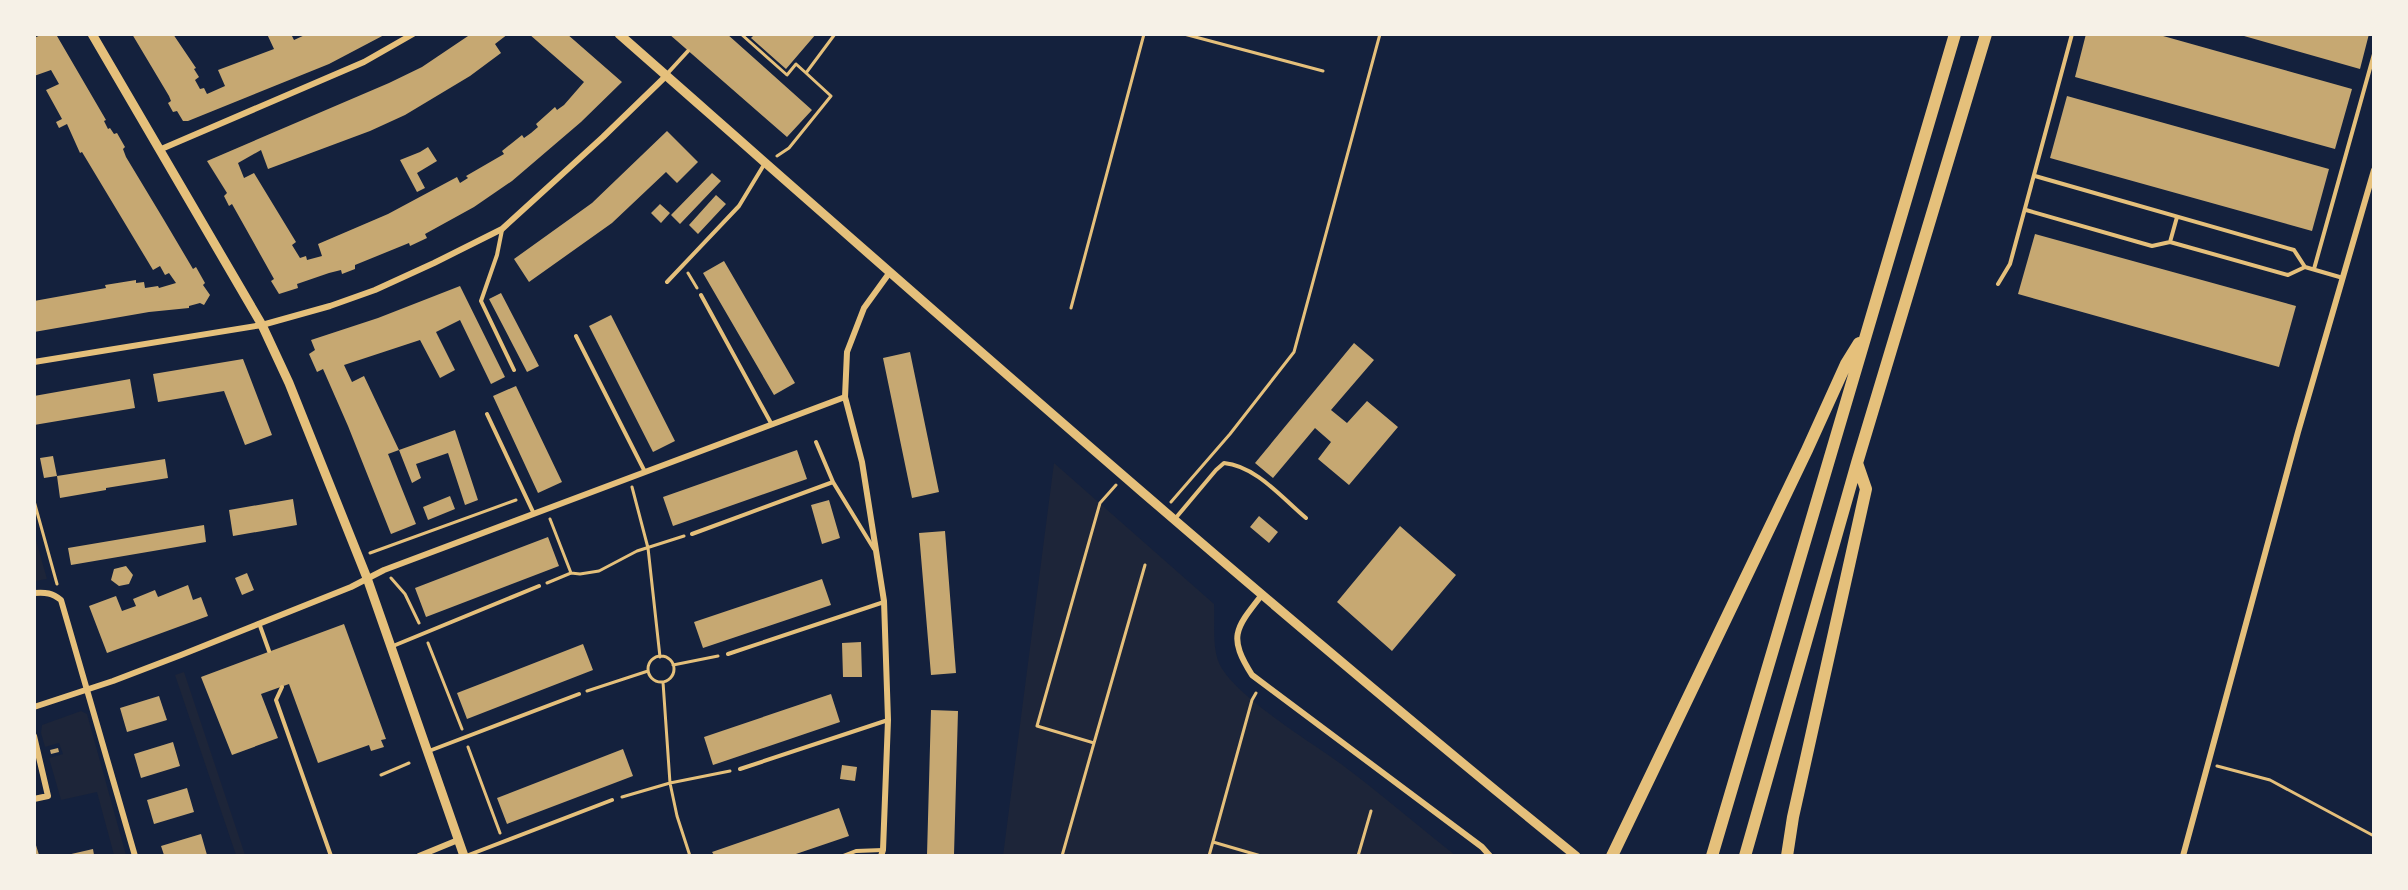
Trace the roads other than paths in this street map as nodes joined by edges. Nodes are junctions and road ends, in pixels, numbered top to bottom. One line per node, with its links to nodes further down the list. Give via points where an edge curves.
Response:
1 (92, 34): 10 (street)
2 (413, 34): 10 (street, via 364,62)
3 (619, 34): 9 (street)
4 (1955, 34): 26 (highway)
5 (1986, 34): 34 (highway)
6 (2072, 34): 13 (lane)
7 (688, 51): 9 (lane)
8 (2373, 54): 19 (lane)
9 (666, 76): 11 (street); 16 (street)
10 (159, 150): 25 (street)
11 (765, 163): 20 (street); 22 (lane, via 739,206)
12 (2373, 170): 21 (street)
13 (2035, 176): 14 (lane); 15 (lane)
14 (2026, 210): 17 (lane, via 2152,246); 23 (lane, via 2010,264)
15 (2177, 217): 17 (lane); 18 (lane, via 2294,250)
16 (502, 229): 25 (street, via 375,290); 29 (lane, via 481,301)
17 (2170, 242): 18 (lane, via 2288,275)
18 (2305, 267): 19 (lane)
19 (2314, 269): 21 (lane)
20 (890, 272): 30 (street, via 864,308 847,352); 39 (street)
21 (2343, 278): 74 (street)
22 (667, 282)
23 (1998, 284)
24 (701, 295): 32 (lane)
25 (262, 325): 28 (street); 42 (street)
26 (1868, 327): 70 (highway, via 1846,364); 71 (highway)
27 (576, 336): 35 (lane)
28 (34, 362)
29 (514, 370)
30 (845, 397): 32 (street); 41 (street, via 862,462)
31 (488, 414): 37 (lane)
32 (772, 425): 35 (street)
33 (816, 442): 36 (lane)
34 (1857, 463): 72 (highway); 73 (highway, via 1866,489)
35 (645, 472): 37 (street)
36 (834, 482): 40 (lane); 41 (lane)
37 (534, 514): 42 (street)
38 (1306, 518): 39 (lane, via 1249,470 1224,463)
39 (1173, 520): 45 (street)
40 (692, 534)
41 (877, 553): 46 (street)
42 (367, 578): 47 (street); 48 (street)
43 (539, 586): 48 (lane)
44 (34, 593): 52 (street, via 54,594 61,600)
45 (1262, 596): 68 (street, via 1245,616 1236,636 1238,653 1252,675); 69 (street)
46 (884, 602): 50 (lane); 55 (street)
47 (259, 623): 49 (lane); 52 (street)
48 (392, 646): 57 (street)
49 (269, 651)
50 (728, 654)
51 (282, 687): 64 (lane, via 276,700)
52 (86, 690): 54 (street); 63 (street)
53 (579, 694): 57 (lane)
54 (34, 707)
55 (888, 720): 58 (lane); 62 (street)
56 (34, 736): 59 (street, via 48,796)
57 (429, 751): 61 (street)
58 (740, 769)
59 (34, 799)
60 (612, 800): 66 (lane)
61 (458, 840): 65 (street); 66 (street)
62 (882, 853): 67 (lane, via 856,851)
63 (135, 855)
64 (331, 855)
65 (419, 855)
66 (465, 855)
67 (843, 855)
68 (1490, 855)
69 (1576, 855)
70 (1612, 855)
71 (1712, 855)
72 (1745, 855)
73 (1787, 855)
74 (2183, 855)

